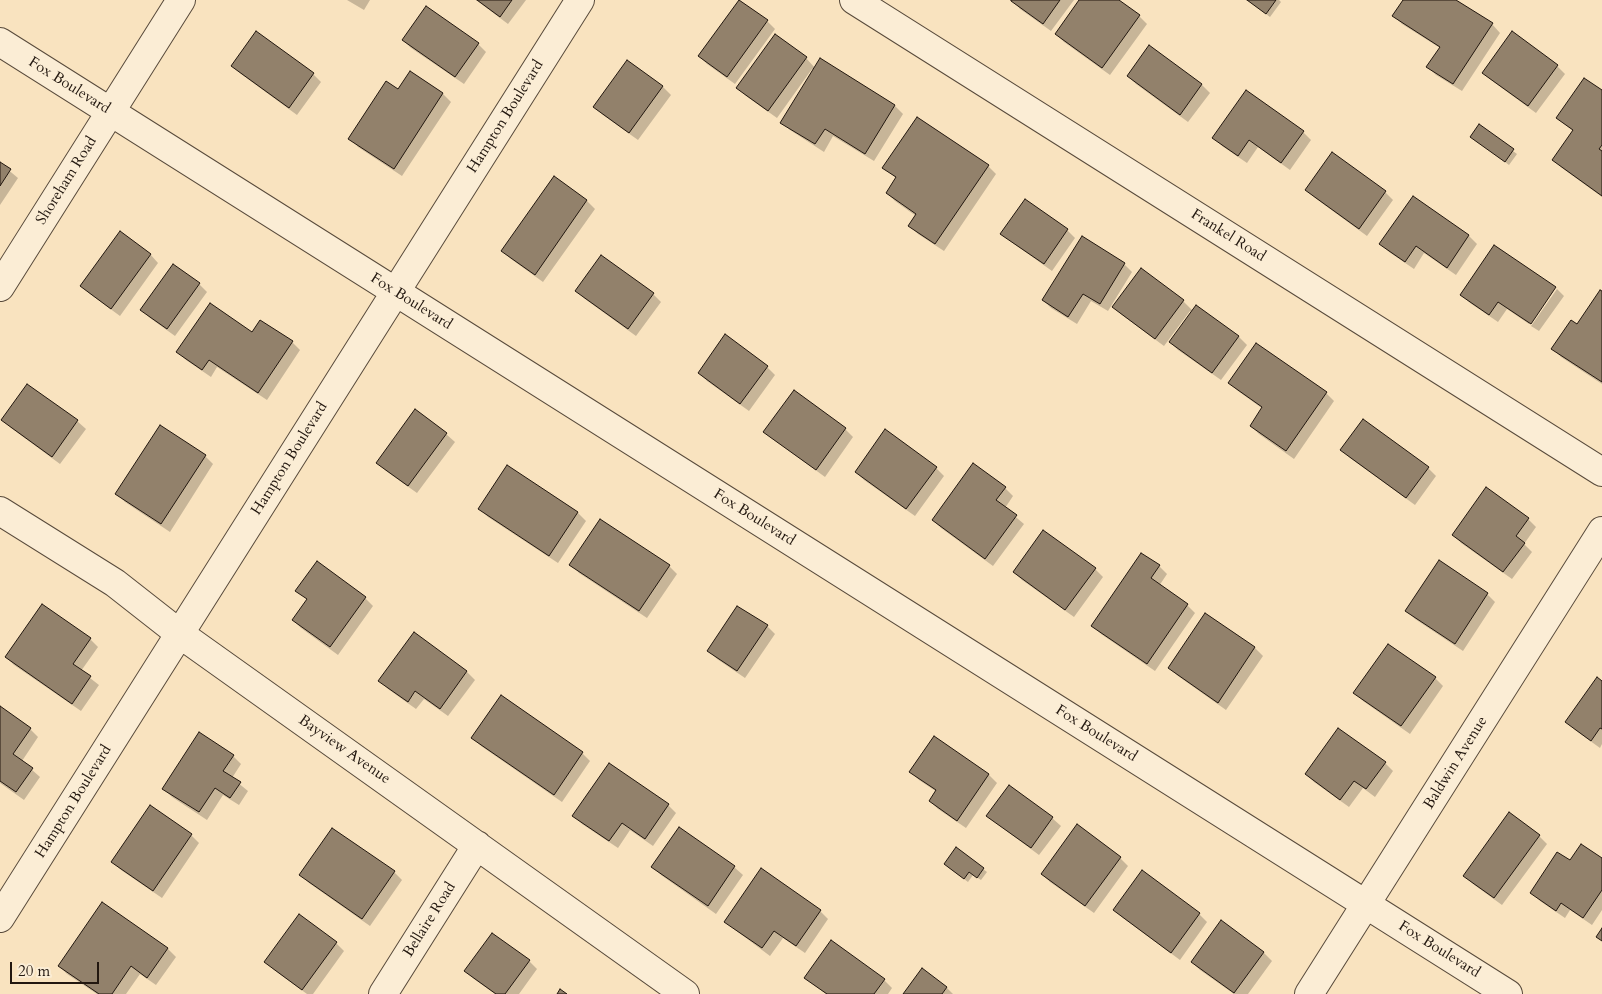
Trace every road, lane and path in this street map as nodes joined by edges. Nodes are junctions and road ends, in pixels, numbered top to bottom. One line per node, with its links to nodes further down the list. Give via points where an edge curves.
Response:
1 (181, 0): 5 (street, Shoreham Road)
2 (580, 0): 7 (street, Hampton Boulevard)
3 (854, 0): 8 (street, Frankel Road)
4 (0, 42): 5 (street, Fox Boulevard)
5 (110, 112): 6 (street, Shoreham Road); 7 (street, Fox Boulevard)
6 (0, 287)
7 (395, 292): 11 (street, Hampton Boulevard); 13 (street, Fox Boulevard)
8 (1602, 472)
9 (0, 511): 11 (street, Bayview Avenue, via 115,584)
10 (1602, 531): 13 (street, Baldwin Avenue)
11 (180, 634): 12 (street, Bayview Avenue); 14 (street, Hampton Boulevard)
12 (477, 845): 15 (street, Bellaire Road); 16 (street, Bayview Avenue)
13 (1366, 904): 17 (street, Baldwin Avenue); 18 (street, Fox Boulevard)
14 (0, 918)
15 (383, 994)
16 (685, 994)
17 (1310, 994)
18 (1508, 994)

